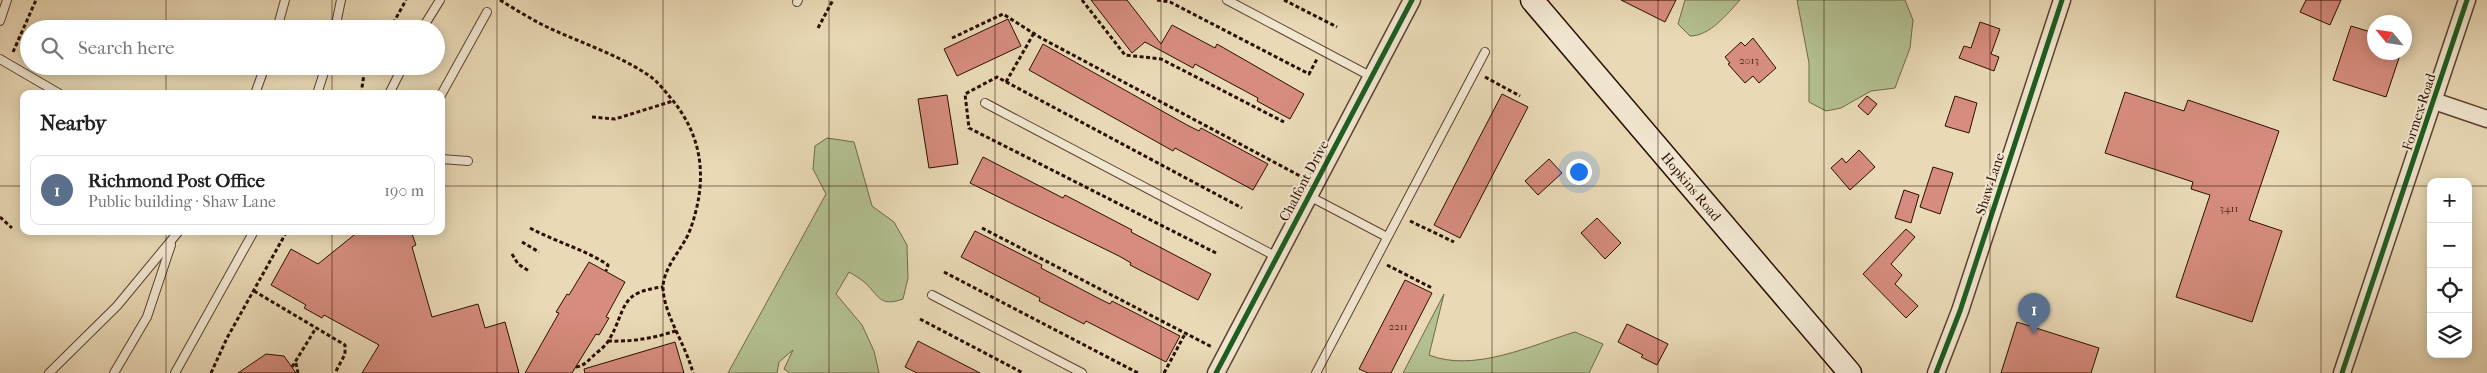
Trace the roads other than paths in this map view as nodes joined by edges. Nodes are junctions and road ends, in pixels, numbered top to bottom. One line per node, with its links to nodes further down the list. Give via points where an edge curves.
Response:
1 (7, 0): 14 (lane)
2 (285, 0): 11 (lane)
3 (341, 0): 12 (lane)
4 (440, 0): 13 (lane)
5 (1226, 0): 22 (lane)
6 (1412, 0): 22 (street, Chalfont Drive)
7 (1532, 0): 46 (main road, Hopkins Road)
8 (2062, 0): 47 (street, Shaw Lane, via 1960,311)
9 (2467, 0): 28 (street, Formex Road)
10 (487, 12): 27 (lane)
11 (279, 20)
12 (337, 20)
13 (428, 20)
14 (0, 21)
15 (1485, 52): 36 (lane)
16 (0, 59): 17 (lane)
17 (20, 71)
18 (27, 75): 23 (lane)
19 (261, 75): 24 (lane)
20 (323, 75): 25 (lane)
21 (398, 75): 26 (lane)
22 (1372, 77): 33 (street, Chalfont Drive)
23 (53, 90)
24 (256, 90)
25 (318, 90)
26 (391, 90)
27 (444, 90)
28 (2434, 101): 30 (street); 48 (street, Formex Road)
29 (985, 103): 38 (lane)
30 (2487, 118)
31 (445, 159): 32 (lane)
32 (468, 162)
33 (1309, 196): 36 (lane); 38 (street, Chalfont Drive)
34 (176, 235): 37 (lane)
35 (252, 235): 42 (lane)
36 (1387, 237): 45 (lane)
37 (174, 239): 40 (lane, via 118,306); 41 (lane, via 147,317)
38 (1277, 257): 44 (street, Chalfont Drive)
39 (932, 295): 43 (lane)
40 (49, 373)
41 (114, 373)
42 (175, 373)
43 (1082, 373)
44 (1216, 373)
45 (1316, 373)
46 (1850, 373)
47 (1936, 373)
48 (2342, 373)

